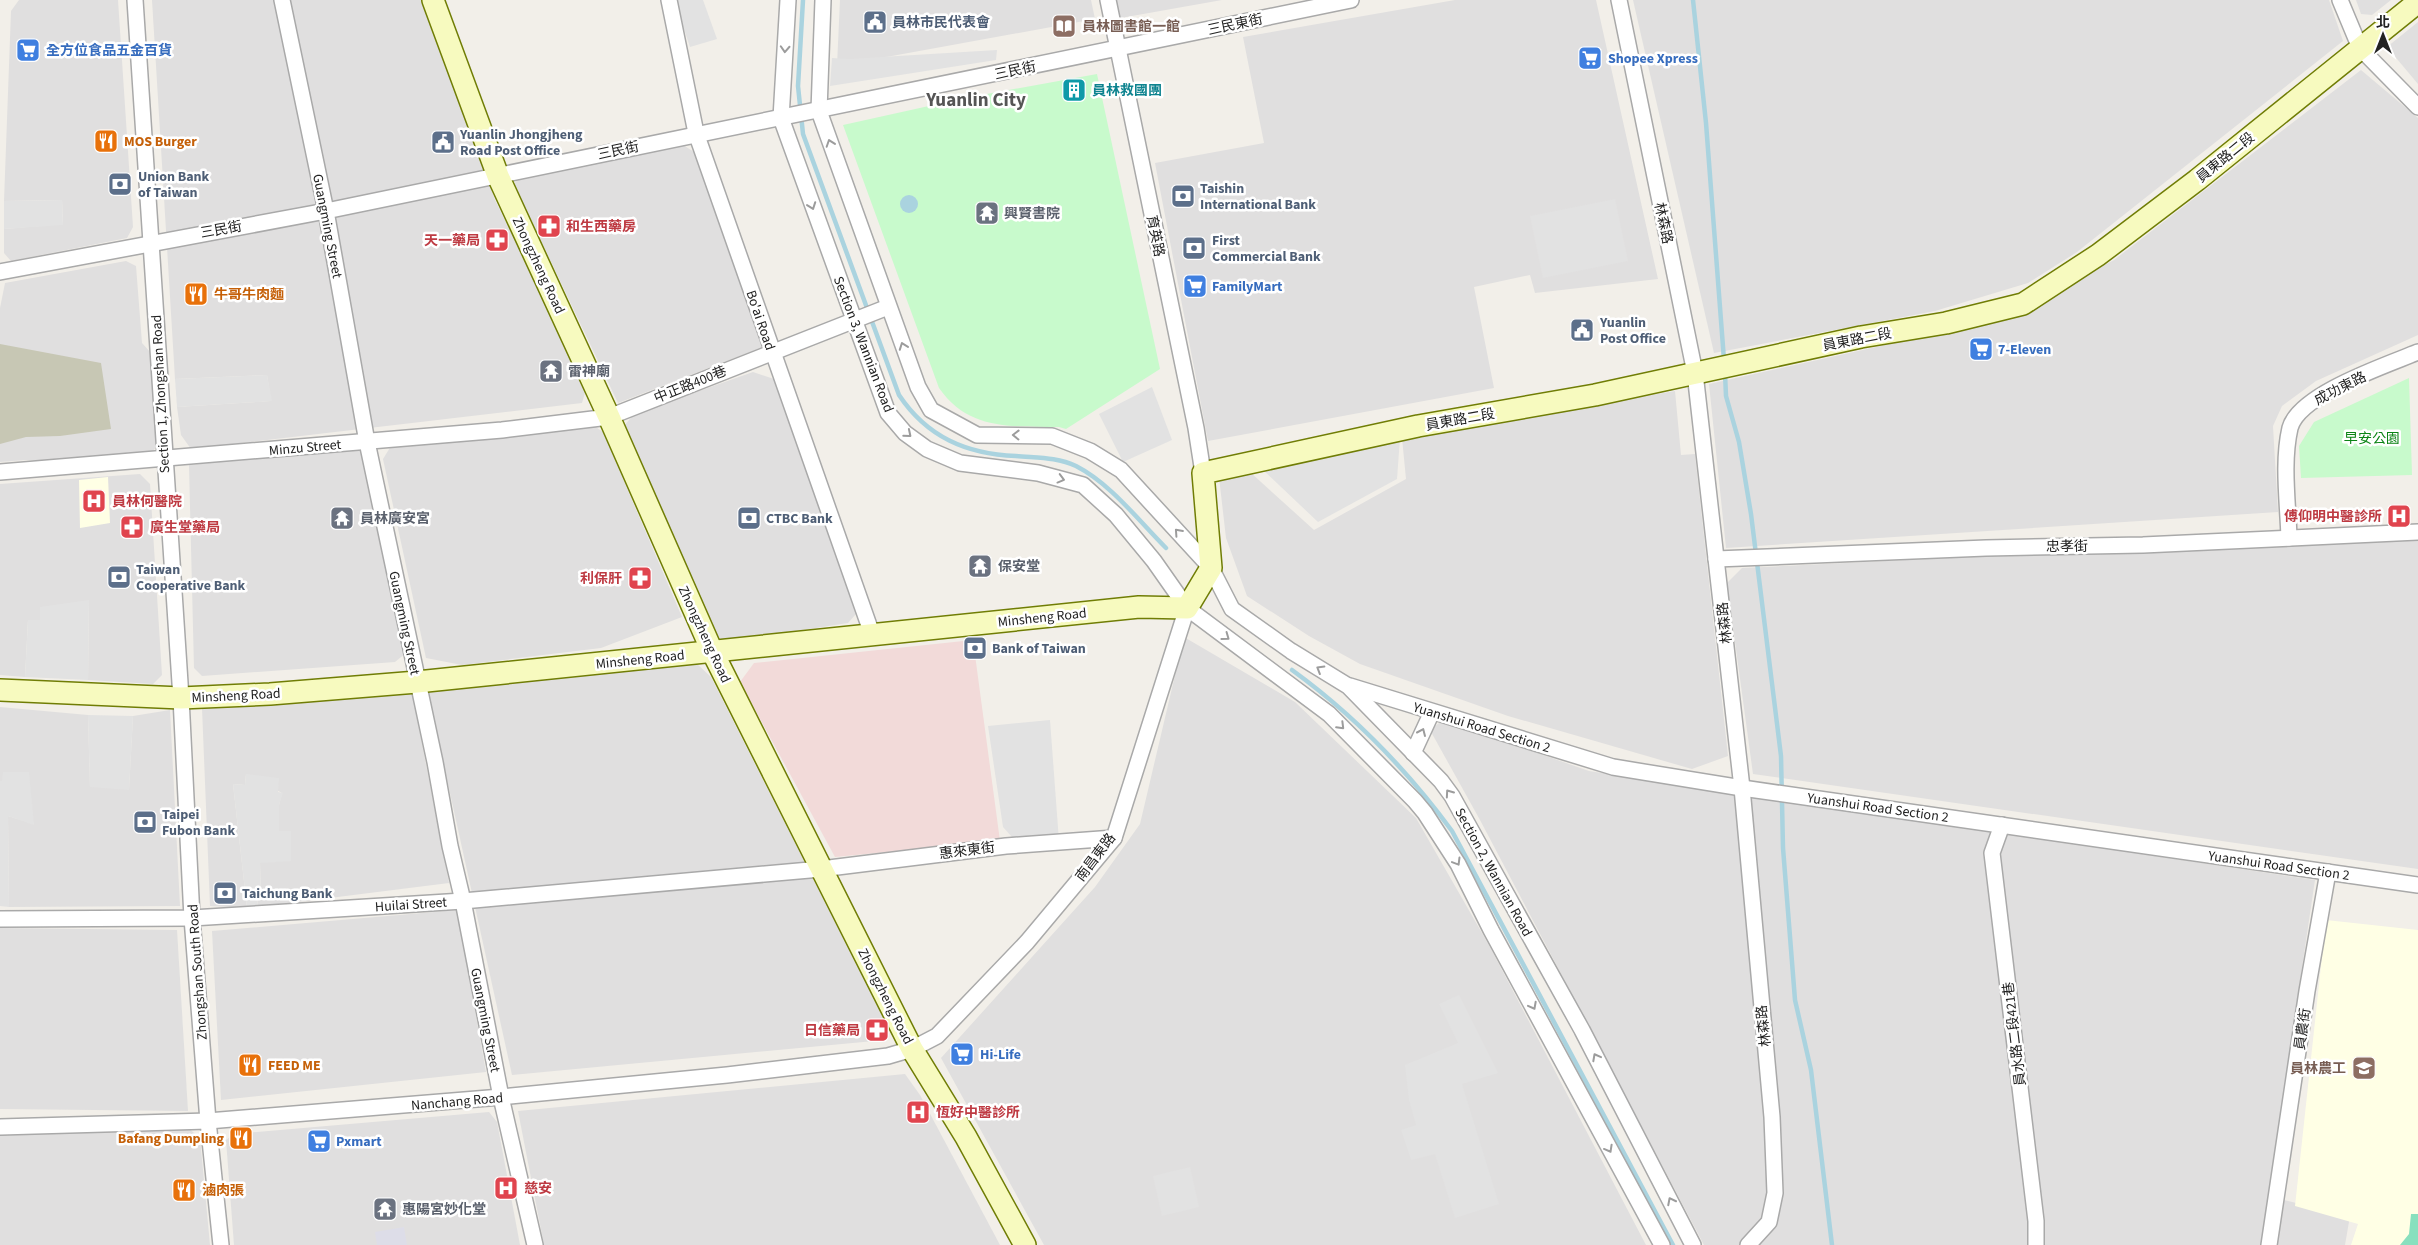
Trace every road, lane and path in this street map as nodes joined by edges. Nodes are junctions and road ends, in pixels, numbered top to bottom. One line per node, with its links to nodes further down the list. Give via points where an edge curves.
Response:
1 (135, 0): 20 (street, Section 1, Zhongshan Road)
2 (282, 0): 19 (street, Guangming Street)
3 (433, 0): 18 (street, Zhongzheng Road)
4 (669, 0): 17 (street, Bo'ai Road)
5 (788, 0): 16 (street, Section 3, Wannian Road, one-way to 16)
6 (823, 0): 15 (street)
7 (1108, 0): 12 (street, 育英路)
8 (1351, 0): 12 (street, 三民東街)
9 (1619, 0): 26 (street, 林森路)
10 (2340, 0): 13 (street)
11 (2418, 2): 13 (street, 員東路二段)
12 (1118, 48): 15 (street, 三民街); 31 (street, 育英路)
13 (2360, 48): 14 (street); 26 (street, 員東路二段, via 2098,255 2023,304 1946,324 1861,337)
14 (2418, 107)
15 (819, 111): 16 (street, 三民街); 22 (street, one-way to 15)
16 (781, 118): 17 (street, 三民街); 23 (street, Section 3, Wannian Road, one-way to 23)
17 (696, 133): 18 (street, 三民街); 24 (street, Bo'ai Road)
18 (498, 176): 19 (street, 三民街); 27 (street, Zhongzheng Road)
19 (326, 211): 20 (street, 三民街); 28 (street, Guangming Street)
20 (152, 242): 21 (street, 三民街); 29 (street, Section 1, Zhongshan Road)
21 (0, 272)
22 (888, 307): 23 (street, 中正路400巷); 35 (street, one-way to 22, via 1121,470 1090,451 1052,436 977,435 931,410 918,387)
23 (853, 320): 24 (street, 中正路400巷); 36 (street, Section 3, Wannian Road, one-way to 36, via 888,413 905,433 927,449 960,463 1038,473 1082,485 1122,523)
24 (771, 352): 27 (street, 中正路400巷); 37 (street, Bo'ai Road)
25 (2418, 352): 33 (street, 成功東路, via 2319,396 2299,411 2291,426 2286,478)
26 (1695, 373): 31 (street, 員東路二段, via 1595,395 1408,428); 34 (street, 林森路)
27 (609, 417): 28 (street, Minzu Street); 38 (street, Zhongzheng Road)
28 (367, 442): 29 (street, Minzu Street); 39 (street, Guangming Street)
29 (164, 460): 30 (street, Minzu Street); 42 (street, Section 1, Zhongshan Road)
30 (0, 472)
31 (1203, 473): 35 (street)
32 (2418, 532): 33 (street, 忠孝街)
33 (2289, 538): 34 (street, 忠孝街)
34 (1716, 559): 45 (street, 林森路)
35 (1211, 568): 36 (street); 40 (street, Section 2, Wannian Road, one-way to 35, via 1291,652 1232,609)
36 (1187, 608): 37 (street, Minsheng Road, via 1139,607); 47 (street, 南昌東路); 61 (street, Section 2, Wannian Road, one-way to 61, via 1329,714 1425,813 1458,864)
37 (872, 634): 38 (street, Minsheng Road)
38 (712, 651): 39 (street, Minsheng Road); 48 (street, Zhongzheng Road)
39 (417, 682): 42 (street, Minsheng Road); 51 (street, Guangming Street)
40 (1348, 686): 43 (street, Yuanshui Road Section 2); 44 (street, Section 2, Wannian Road)
41 (0, 690): 42 (street)
42 (181, 698): 52 (street, Zhongshan South Road)
43 (1432, 712): 44 (street, one-way to 43); 45 (street, Yuanshui Road Section 2, via 1612,767)
44 (1413, 753): 62 (street, Section 2, Wannian Road, one-way to 44, via 1582,1030 1452,796)
45 (1742, 788): 46 (street, Yuanshui Road Section 2); 63 (street, 林森路, via 1772,1117 1775,1192 1769,1222)
46 (2002, 825): 49 (street, Yuanshui Road Section 2); 64 (street, 員水路二段421巷, via 1992,853 2036,1221)
47 (1114, 838): 48 (street, 惠來東街, via 1006,846); 54 (street, 南昌東路, via 1014,955 937,1036)
48 (821, 869): 51 (street, Huilai Street); 54 (street, Zhongzheng Road)
49 (2328, 872): 50 (street, Yuanshui Road Section 2); 65 (street, 員農街)
50 (2418, 885)
51 (463, 901): 52 (street, Huilai Street); 55 (street, Guangming Street)
52 (192, 918): 53 (street, Huilai Street); 56 (street, Zhongshan South Road)
53 (0, 919)
54 (912, 1049): 55 (street, Nanchang Road, via 888,1056 727,1075); 60 (street, Zhongzheng Road, via 966,1137)
55 (502, 1097): 56 (street, Nanchang Road); 59 (street, Guangming Street)
56 (208, 1122): 57 (street, Nanchang Road); 58 (street, Zhongshan South Road)
57 (0, 1127)
58 (221, 1245)
59 (535, 1245)
60 (1025, 1245)
61 (1662, 1245)
62 (1693, 1245)
63 (1748, 1245)
64 (2036, 1245)
65 (2269, 1245)

